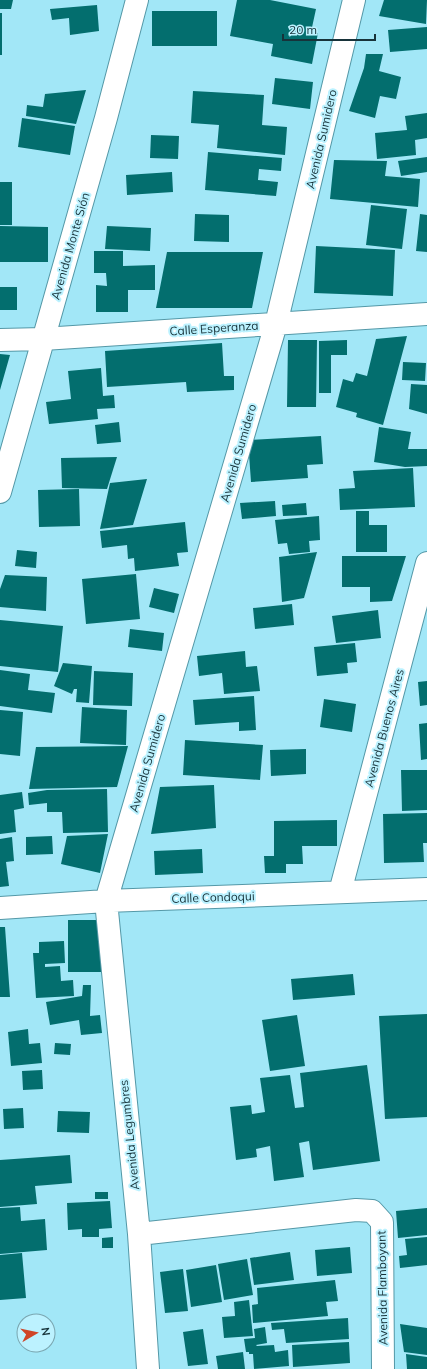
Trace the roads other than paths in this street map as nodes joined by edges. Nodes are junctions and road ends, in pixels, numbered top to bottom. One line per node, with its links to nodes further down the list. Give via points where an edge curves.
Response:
1 (137, 0): 5 (street, Avenida Monte Sión)
2 (354, 0): 4 (street, Avenida Sumidero)
3 (427, 314): 4 (street, Calle Esperanza)
4 (276, 324): 5 (street, Calle Esperanza); 11 (street, Avenida Sumidero)
5 (43, 339): 6 (street, Calle Esperanza); 7 (street, Avenida Monte Sión)
6 (0, 340)
7 (0, 492)
8 (427, 563): 10 (street, Avenida Buenos Aires)
9 (427, 889): 10 (street, Calle Condoqui)
10 (340, 892): 11 (street, Calle Condoqui)
11 (106, 901): 12 (street, Calle Condoqui); 13 (street, Avenida Legumbres)
12 (0, 908)
13 (139, 1234): 14 (street, Avenida Legumbres); 15 (street, Avenida Flamboyant, via 356,1210 372,1211 382,1222)
14 (148, 1369)
15 (383, 1369)

